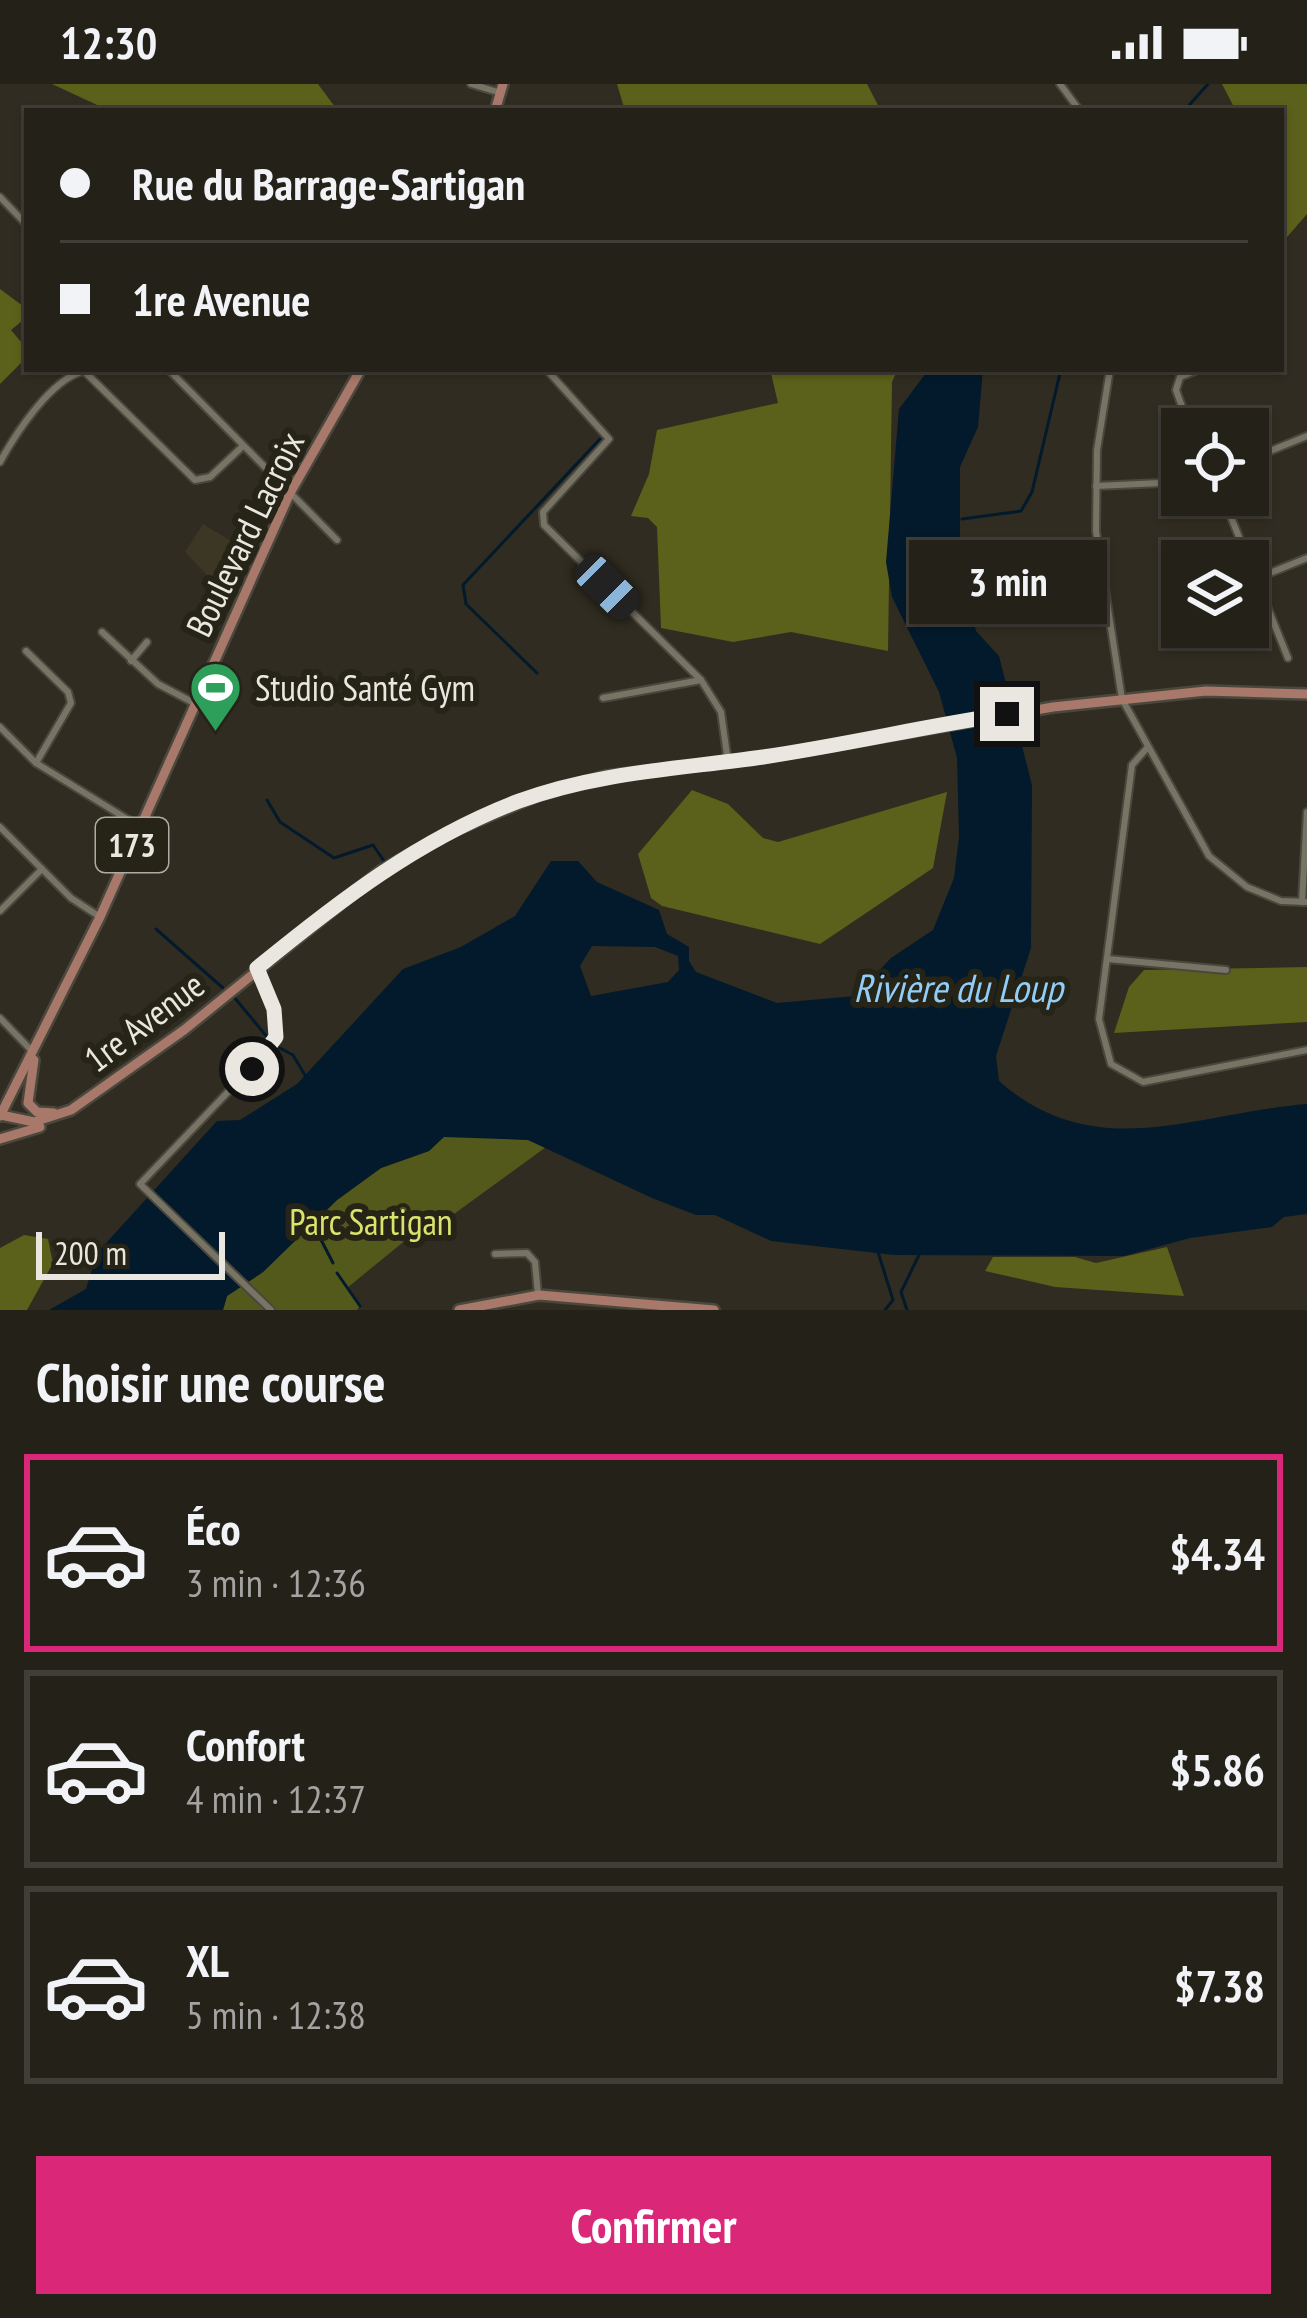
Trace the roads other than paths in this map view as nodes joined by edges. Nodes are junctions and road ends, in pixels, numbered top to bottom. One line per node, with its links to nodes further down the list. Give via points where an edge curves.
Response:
1 (471, 84): 2 (street)
2 (502, 88)
3 (0, 197): 4 (street)
4 (24, 222)
5 (171, 372): 12 (street)
6 (359, 372): 17 (main road, Boulevard Lacroix / 173)
7 (549, 372): 27 (street, via 609,439 542,519)
8 (1110, 372): 16 (street)
9 (1192, 372): 10 (street, via 1176,390)
10 (1182, 408)
11 (1307, 436): 13 (street)
12 (243, 446): 14 (street, via 210,477 195,480 90,375 74,374 28,419); 17 (street)
13 (1269, 451)
14 (0, 462)
15 (1161, 483): 16 (street)
16 (1095, 486): 30 (street)
17 (290, 493): 18 (street); 31 (main road, Boulevard Lacroix / 173)
18 (337, 540)
19 (1307, 558): 20 (street)
20 (1269, 573)
21 (1269, 613): 25 (street)
22 (102, 632): 26 (street)
23 (147, 642): 26 (street)
24 (26, 651): 35 (street, via 71,704)
25 (1288, 658)
26 (130, 661): 31 (street)
27 (701, 680): 29 (street); 34 (street, via 721,712)
28 (1307, 694): 30 (main road, 1re Avenue)
29 (603, 698)
30 (1122, 699): 33 (street); 34 (main road, 1re Avenue)
31 (194, 703): 38 (main road, Boulevard Lacroix / 173)
32 (0, 727): 35 (street)
33 (1147, 748): 40 (street, via 1222,870 1247,887); 43 (street, via 1132,765)
34 (728, 762): 44 (main road, 1re Avenue, via 606,776 517,802 382,870)
35 (36, 763): 38 (street)
36 (1307, 812): 40 (street)
37 (0, 827): 39 (street)
38 (140, 827): 42 (main road, Boulevard Lacroix / 173)
39 (42, 869): 41 (street); 42 (street)
40 (1305, 902)
41 (0, 911)
42 (100, 917): 48 (main road, Boulevard Lacroix / 173)
43 (1108, 959): 45 (street); 47 (street, via 1099,1036 1111,1064 1130,1079)
44 (257, 968): 49 (main road, 1re Avenue); 54 (street, via 276,1037 141,1188)
45 (1226, 970)
46 (0, 1018): 48 (street)
47 (1307, 1050)
48 (34, 1053): 49 (main road, via 32,1109); 50 (main road, Boulevard Lacroix / 173)
49 (71, 1110): 50 (main road, 1re Avenue, via 34,1122); 51 (main road)
50 (1, 1116)
51 (0, 1139)
52 (494, 1254): 53 (street, via 527,1253 536,1262)
53 (538, 1295): 55 (main road); 56 (main road)
54 (271, 1310)
55 (459, 1310)
56 (701, 1310): 57 (main road)
57 (714, 1310)

